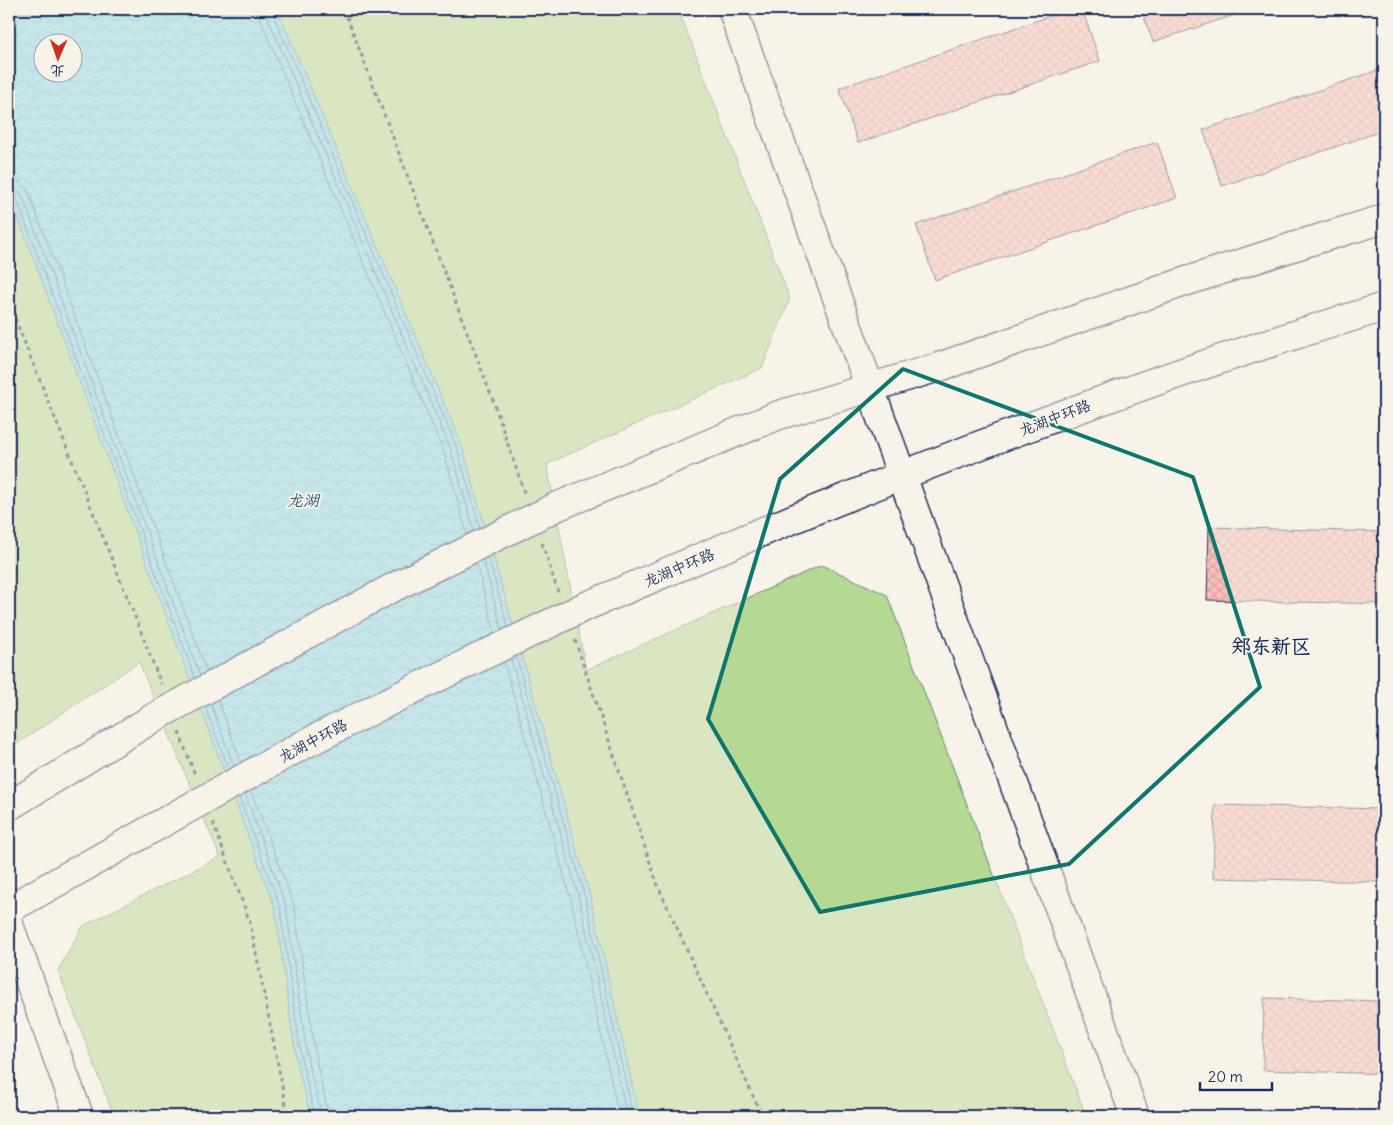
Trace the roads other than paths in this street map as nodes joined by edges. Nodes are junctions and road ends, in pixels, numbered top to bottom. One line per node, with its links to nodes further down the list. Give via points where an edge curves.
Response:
1 (732, 9): 4 (main road)
2 (1384, 218): 4 (main road)
3 (1384, 308): 5 (main road, 龙湖中环路, via 1224,358)
4 (870, 388): 5 (main road); 6 (main road, bridge, via 778,415 556,507 392,588 155,716)
5 (902, 476): 7 (main road, 龙湖中环路, bridge, via 572,602 420,686 302,745); 10 (main road)
6 (9, 806)
7 (9, 909)
8 (9, 926): 9 (main road)
9 (80, 1116)
10 (1135, 1116)

